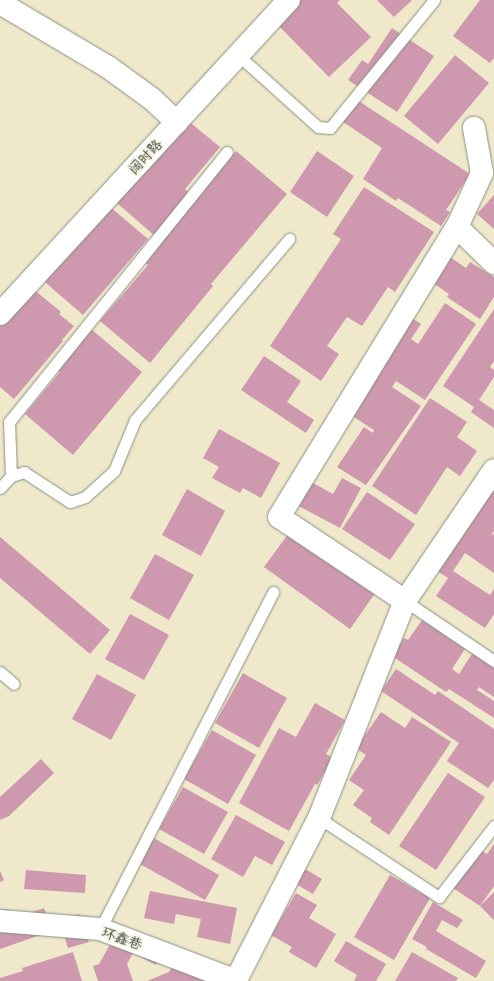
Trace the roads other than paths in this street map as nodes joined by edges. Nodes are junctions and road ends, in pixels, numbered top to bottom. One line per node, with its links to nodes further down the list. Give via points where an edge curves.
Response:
1 (289, 0): 4 (street, 阔时路)
2 (434, 0): 4 (lane, via 330,128 318,127)
3 (0, 3): 5 (street, via 108,67 152,99)
4 (238, 56): 5 (street, 阔时路)
5 (177, 122): 11 (street, 阔时路)
6 (474, 128): 8 (street, via 482,172)
7 (227, 152): 13 (lane, via 9,422)
8 (457, 227): 10 (street); 16 (street, via 279,517)
9 (289, 239): 13 (lane, via 135,420 114,471 85,497 70,502 24,472)
10 (494, 263)
11 (0, 314)
12 (494, 470): 16 (street)
13 (11, 476): 14 (lane)
14 (0, 488)
15 (273, 592): 23 (lane)
16 (405, 601): 17 (lane); 20 (street)
17 (494, 661)
18 (0, 672): 19 (lane)
19 (14, 684)
20 (319, 818): 21 (lane, via 439,897); 24 (street)
21 (494, 826)
22 (0, 921): 23 (street, 环鑫巷)
23 (100, 929): 24 (street, 环鑫巷)
24 (236, 981)

